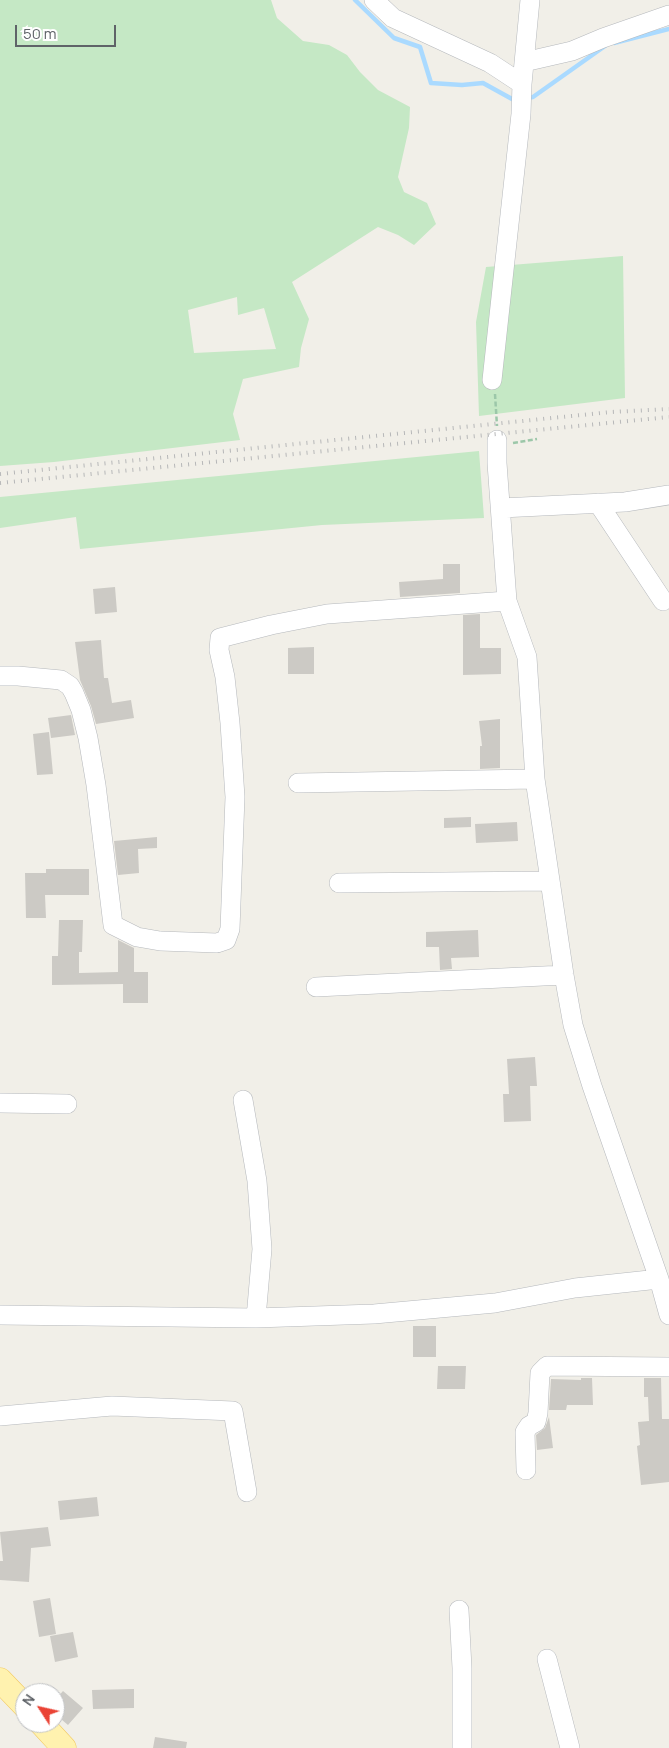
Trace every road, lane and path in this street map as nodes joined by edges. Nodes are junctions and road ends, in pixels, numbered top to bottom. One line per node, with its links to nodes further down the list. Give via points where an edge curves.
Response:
1 (374, 0): 5 (street, via 393,18 490,63)
2 (530, 0): 4 (street)
3 (669, 15): 4 (street, via 572,51)
4 (524, 62): 5 (street)
5 (522, 84): 6 (street)
6 (492, 380): 7 (path)
7 (497, 418)
8 (497, 440): 13 (street)
9 (537, 440): 10 (path)
10 (527, 441)
11 (669, 494): 12 (street)
12 (598, 503): 13 (street); 15 (street)
13 (501, 508): 14 (street)
14 (508, 601): 16 (street, via 327,614 220,638 235,797 230,929 226,940 217,943 160,941 137,937 113,925 96,785 88,738 74,693 61,680); 17 (street, via 527,657)
15 (663, 601)
16 (0, 676)
17 (535, 779): 18 (street); 19 (street)
18 (298, 783)
19 (549, 881): 20 (street); 21 (street)
20 (339, 883)
21 (564, 976): 22 (street); 26 (street, via 592,1086)
22 (316, 987)
23 (243, 1100): 29 (street, via 257,1181 262,1249)
24 (0, 1103): 25 (street)
25 (67, 1104)
26 (659, 1279): 28 (street); 29 (street, via 576,1288 495,1303 374,1314)
27 (0, 1315): 29 (street)
28 (669, 1315)
29 (256, 1318)
30 (669, 1367): 32 (street, via 547,1366 540,1373 536,1422 525,1432)
31 (0, 1416): 33 (street, via 112,1406 233,1411)
32 (526, 1470)
33 (247, 1492)
34 (459, 1610): 40 (street)
35 (547, 1659): 41 (street)
36 (0, 1680): 37 (main road)
37 (15, 1696)
38 (50, 1733): 39 (main road)
39 (64, 1748)
40 (462, 1748)
41 (570, 1748)

